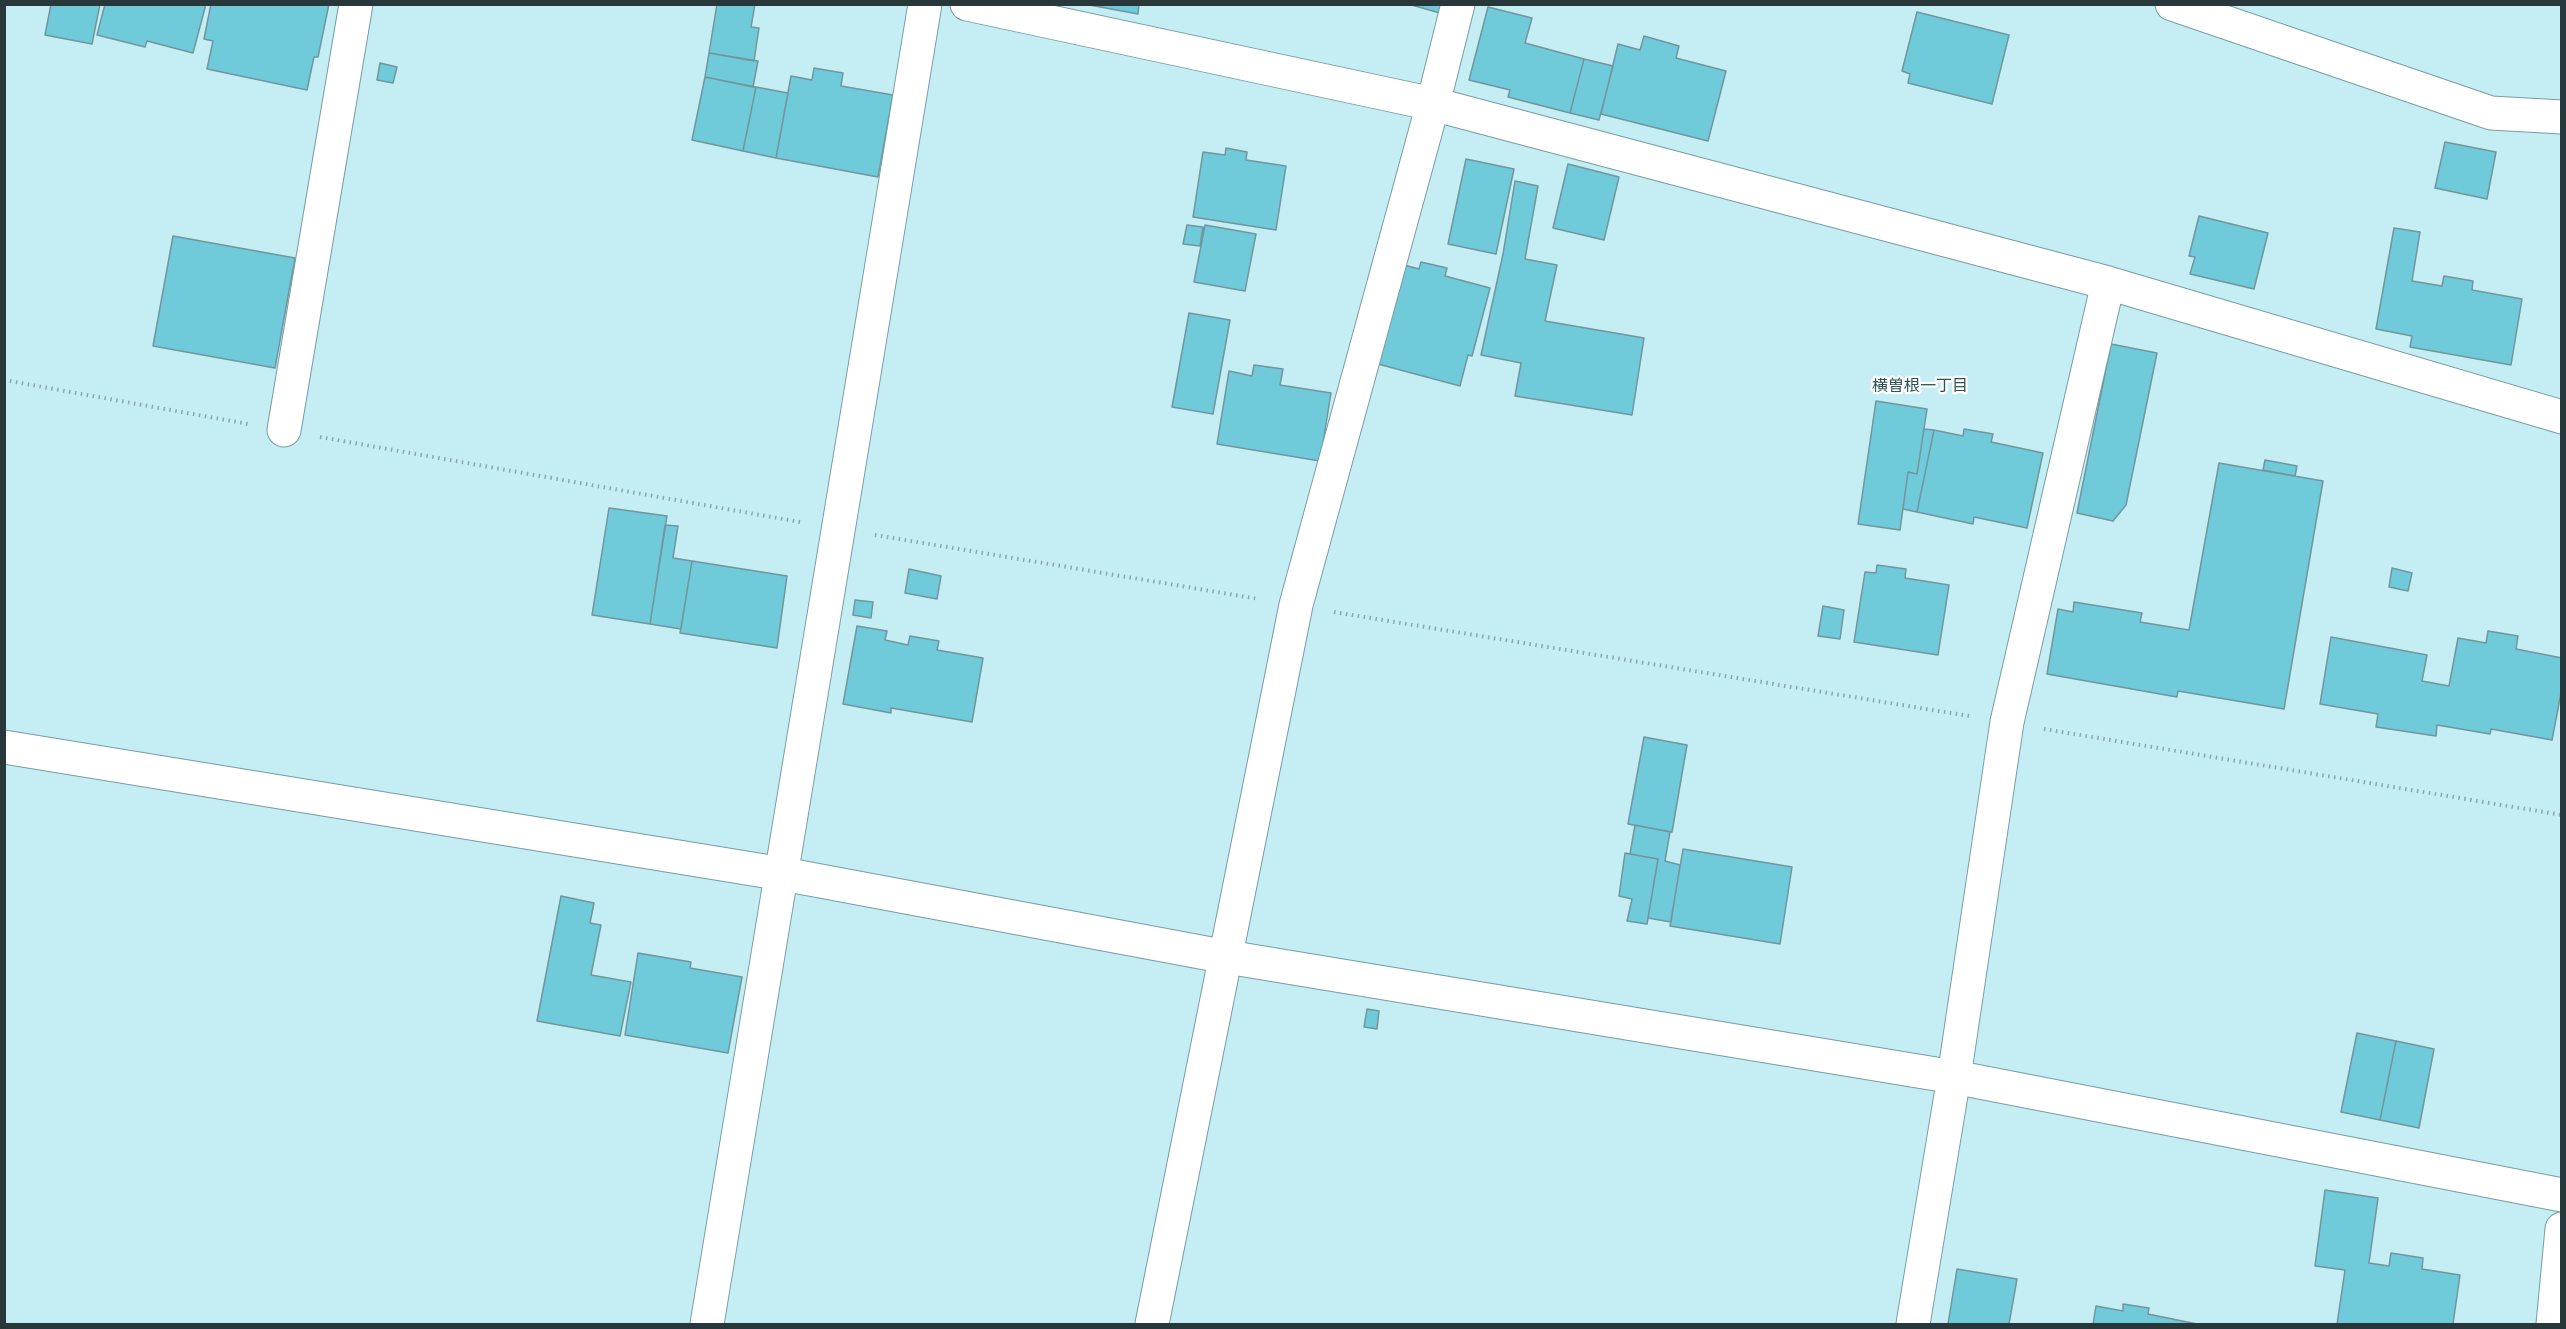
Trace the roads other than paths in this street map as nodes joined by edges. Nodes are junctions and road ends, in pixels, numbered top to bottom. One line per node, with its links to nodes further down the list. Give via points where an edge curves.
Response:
1 (356, 4): 10 (street)
2 (925, 4): 12 (street)
3 (967, 4): 6 (street)
4 (1458, 4): 6 (street)
5 (2172, 4): 7 (street, via 2491,112)
6 (1433, 104): 8 (street); 13 (street, via 1296,605)
7 (2562, 117)
8 (2108, 283): 9 (street); 14 (street, via 2007,722)
9 (2562, 417)
10 (284, 430)
11 (4, 747): 12 (street)
12 (783, 874): 13 (street); 17 (street)
13 (1227, 957): 14 (street); 18 (street)
14 (1954, 1077): 15 (street); 19 (street)
15 (2562, 1195)
16 (2562, 1229): 20 (street)
17 (707, 1324)
18 (1152, 1324)
19 (1913, 1324)
20 (2553, 1324)

